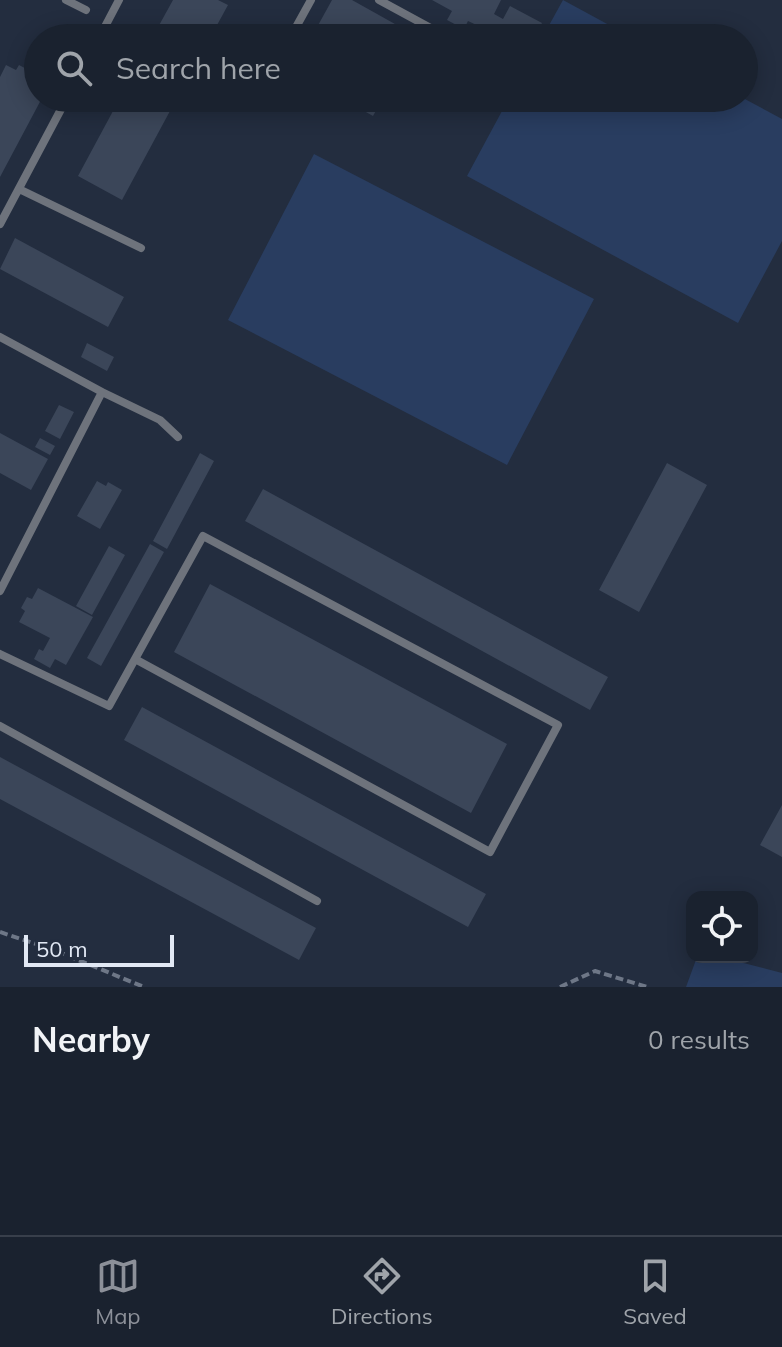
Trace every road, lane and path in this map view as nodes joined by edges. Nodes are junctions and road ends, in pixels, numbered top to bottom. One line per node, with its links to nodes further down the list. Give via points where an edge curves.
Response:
1 (66, 0): 5 (lane)
2 (119, 0): 6 (lane)
3 (311, 0): 7 (lane)
4 (379, 0): 8 (lane)
5 (86, 10)
6 (106, 24)
7 (298, 24)
8 (423, 24)
9 (60, 112): 10 (lane)
10 (19, 189): 11 (lane); 12 (lane)
11 (0, 224)
12 (141, 248)
13 (0, 337): 14 (lane)
14 (102, 392): 15 (lane, via 160,420); 16 (lane)
15 (178, 437)
16 (0, 591)
17 (0, 654): 18 (lane, via 109,706)
18 (135, 659): 18 (lane, via 203,536 558,725 490,852)
19 (0, 726): 20 (lane)
20 (317, 901)
21 (0, 932): 22 (path)
22 (144, 987)
23 (560, 987): 24 (path, via 595,971)
24 (647, 987)

